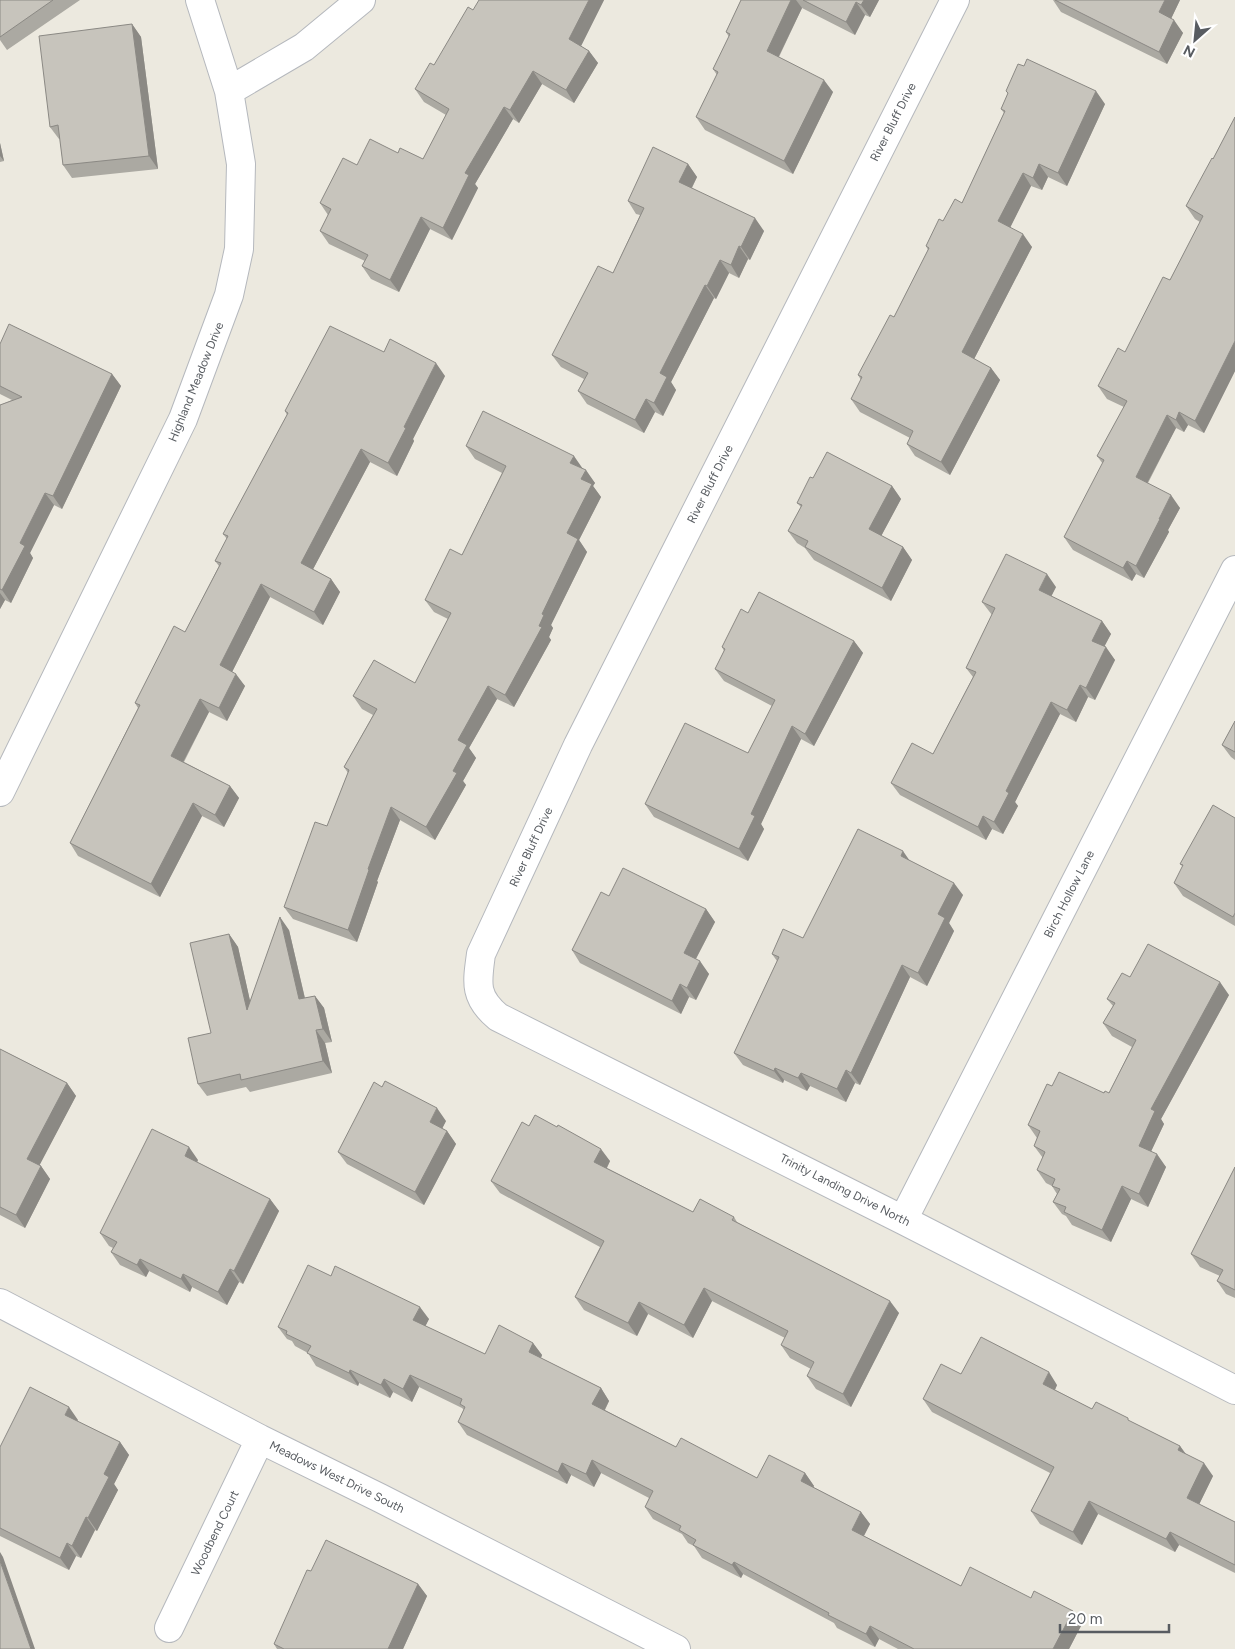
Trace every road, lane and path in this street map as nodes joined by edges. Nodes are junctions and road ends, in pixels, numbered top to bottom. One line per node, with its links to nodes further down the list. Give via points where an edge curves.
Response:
1 (200, 0): 4 (street, Highland Meadow Drive)
2 (361, 0): 4 (street, via 304,47)
3 (954, 0): 7 (street, River Bluff Drive, via 578,745 481,954)
4 (229, 91): 6 (street, Highland Meadow Drive, via 241,164 239,249 229,296 183,419)
5 (1235, 570): 8 (street, Birch Hollow Lane)
6 (0, 792)
7 (478, 973): 8 (street, Trinity Landing Drive North, via 479,992 486,1007 498,1017)
8 (903, 1220): 10 (street, Trinity Landing Drive North)
9 (0, 1302): 11 (street, Meadows West Drive South)
10 (1235, 1390)
11 (260, 1439): 12 (street, Woodbend Court); 13 (street, Meadows West Drive South)
12 (169, 1628)
13 (676, 1649)

